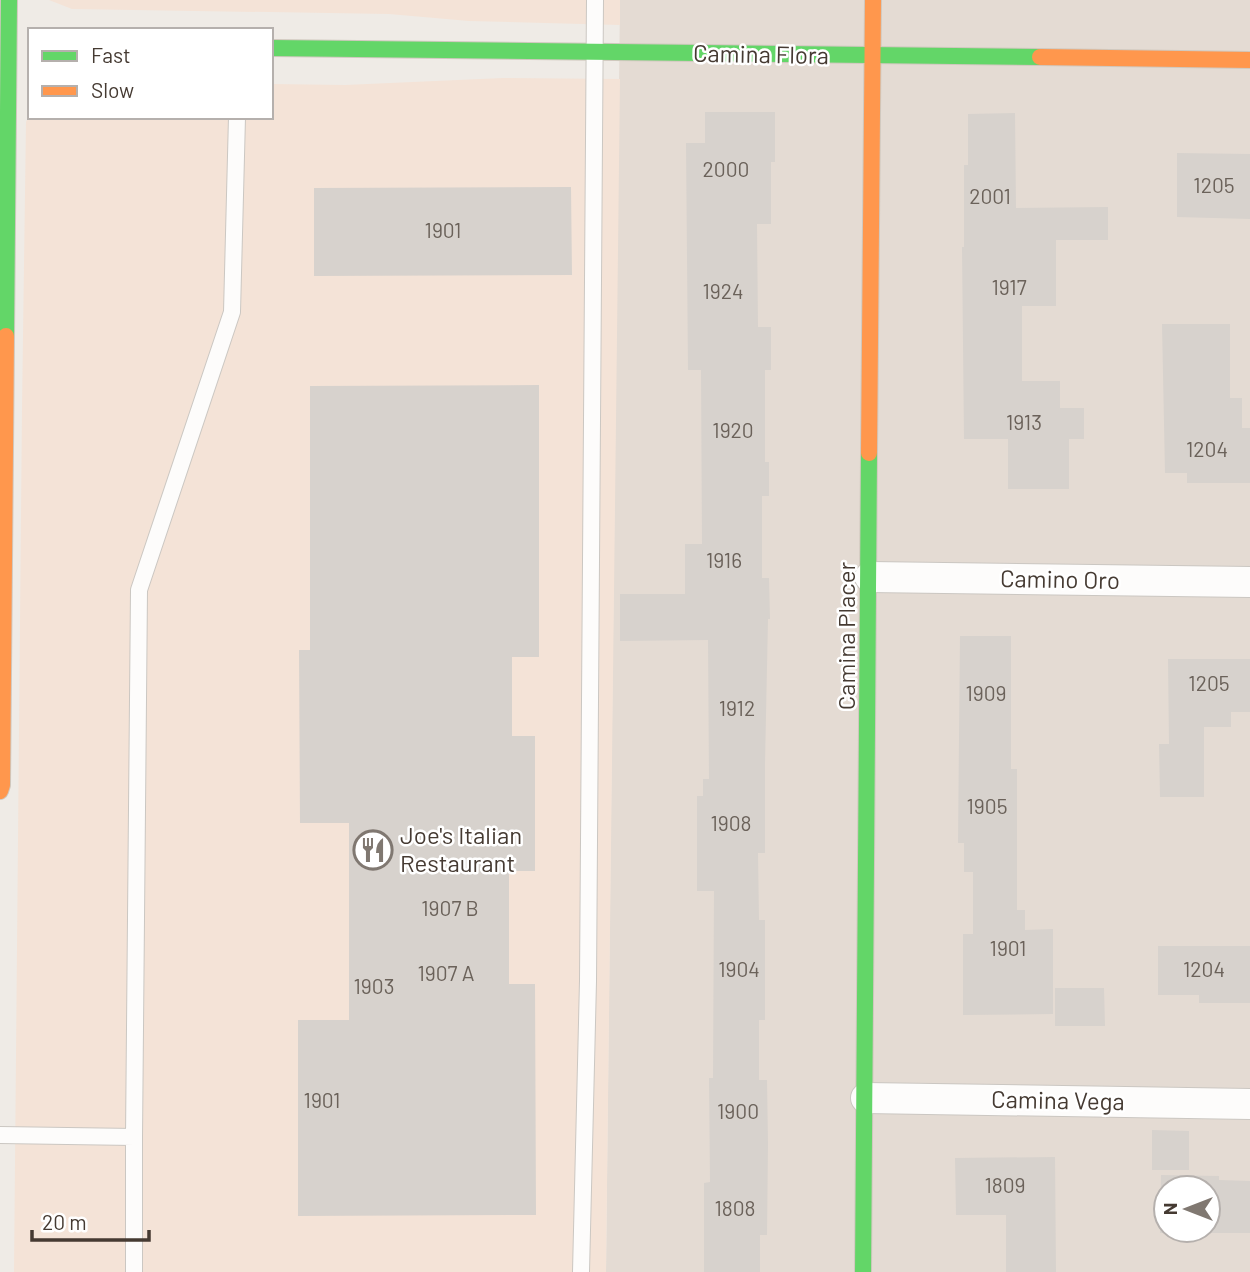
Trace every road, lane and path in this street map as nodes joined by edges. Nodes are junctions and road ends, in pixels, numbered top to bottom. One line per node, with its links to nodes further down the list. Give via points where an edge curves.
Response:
1 (9, 0): 4 (main road)
2 (595, 0): 6 (lane)
3 (873, 0): 7 (main road, Camina Placer)
4 (19, 48): 12 (main road)
5 (273, 48): 6 (main road, Camina Flora)
6 (594, 53): 7 (main road, Camina Flora); 18 (lane, via 588,954)
7 (873, 57): 8 (main road, Camina Flora); 10 (main road, Camina Placer)
8 (1250, 60)
9 (237, 119): 16 (lane, via 232,312 139,590)
10 (870, 577): 11 (street, Camino Oro); 13 (main road, Camina Placer)
11 (1250, 582)
12 (0, 791)
13 (866, 1098): 14 (street, Camina Vega); 19 (main road, Camina Placer)
14 (1250, 1104)
15 (0, 1135): 16 (lane)
16 (134, 1137): 17 (lane)
17 (134, 1272)
18 (581, 1272)
19 (863, 1272)

